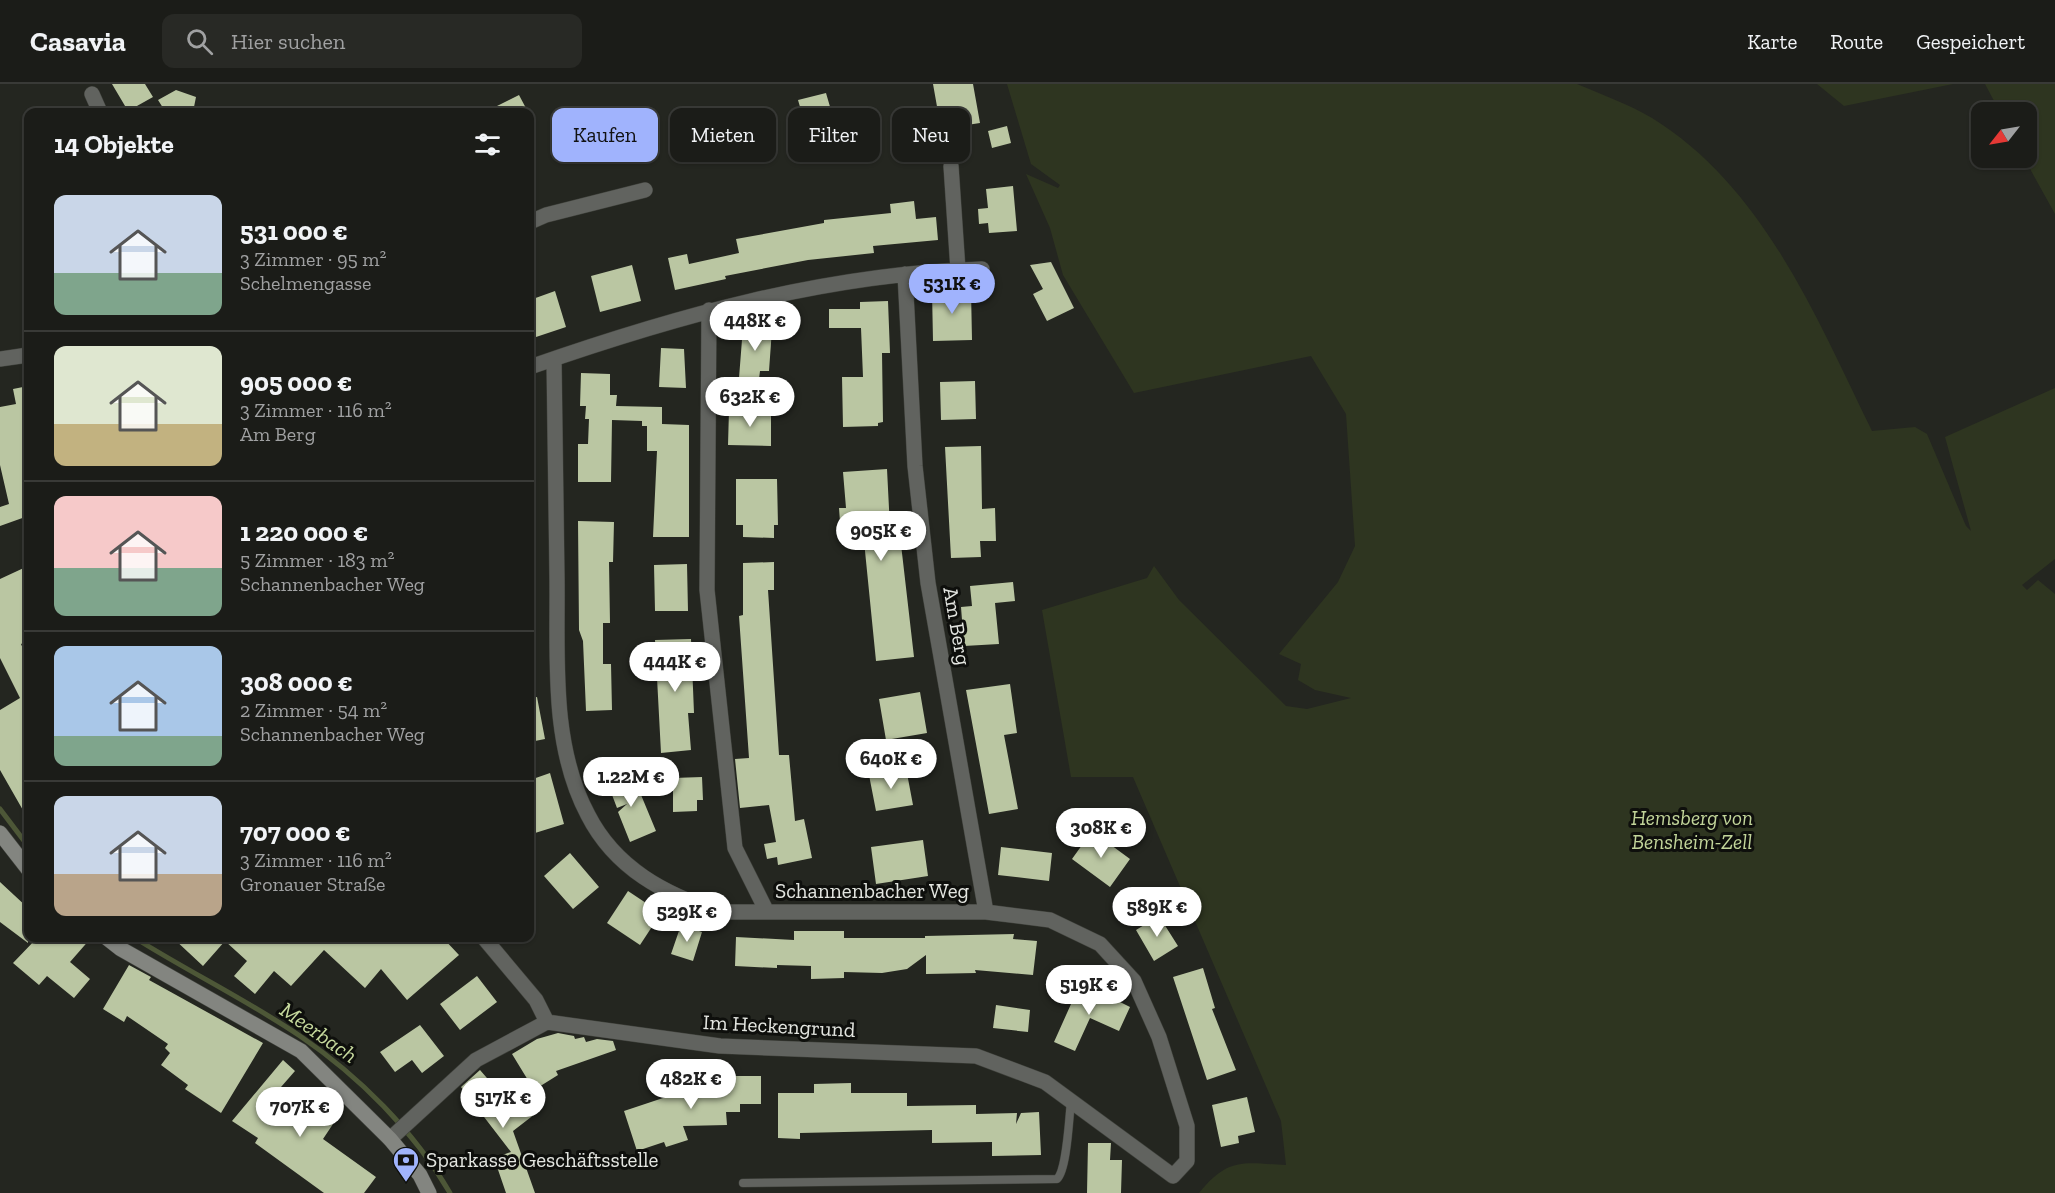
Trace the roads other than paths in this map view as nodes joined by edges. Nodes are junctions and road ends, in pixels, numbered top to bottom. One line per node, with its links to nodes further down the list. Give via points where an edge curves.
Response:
1 (92, 94): 2 (street)
2 (98, 108)
3 (951, 166): 7 (street)
4 (645, 190): 5 (street)
5 (534, 221)
6 (981, 269): 7 (street)
7 (958, 270): 8 (street)
8 (905, 274): 9 (street, via 805,288); 17 (street, Am Berg, via 915,466 928,582)
9 (709, 310): 12 (street); 16 (street, via 706,590 735,848)
10 (24, 356): 11 (street)
11 (0, 359)
12 (554, 359): 13 (street); 16 (street, Schannenbacher Weg, via 559,703 571,775 588,816 609,845 659,889 720,912)
13 (534, 366)
14 (0, 833): 15 (street)
15 (24, 863)
16 (767, 912): 17 (street, Schannenbacher Weg)
17 (986, 912): 23 (street, Schannenbacher Weg, via 1050,920 1100,944 1134,981 1159,1037 1187,1126 1187,1161)
18 (112, 942): 22 (street, via 301,1052)
19 (487, 942): 20 (street, via 536,1000)
20 (547, 1022): 21 (street, Im Heckengrund, via 720,1046 976,1056 1045,1082); 22 (street, via 476,1060)
21 (1071, 1101): 23 (street, Im Heckengrund); 24 (lane, via 1061,1175 1057,1179)
22 (398, 1132): 25 (street)
23 (1173, 1176)
24 (743, 1183)
25 (429, 1193)

